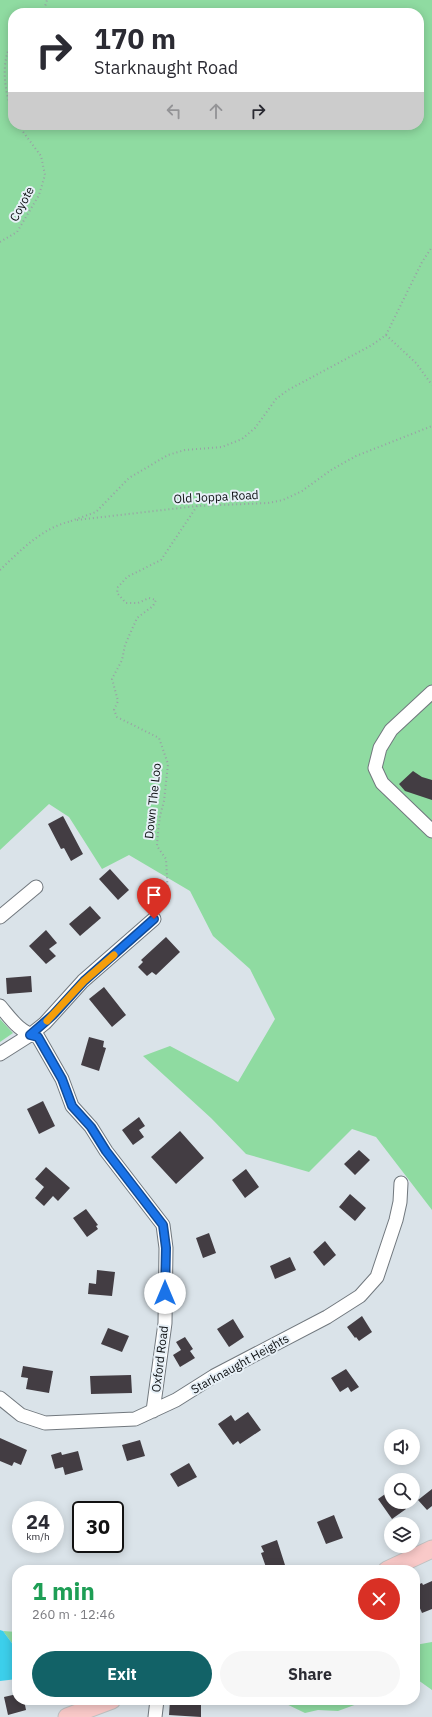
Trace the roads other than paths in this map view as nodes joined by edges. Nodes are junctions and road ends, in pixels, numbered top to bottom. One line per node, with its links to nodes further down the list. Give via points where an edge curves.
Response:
1 (432, 692): 2 (street, via 391,730 380,748 375,768 382,783)
2 (432, 831)
3 (36, 887): 4 (street)
4 (0, 917)
5 (154, 919): 7 (street, via 84,981 58,1011)
6 (0, 1006): 7 (street, Oxford Road, via 17,1026)
7 (30, 1035): 8 (street); 11 (street, Oxford Road, via 38,1037 62,1079 72,1106 91,1127 106,1151 163,1225 166,1248 165,1323)
8 (0, 1054)
9 (401, 1182): 11 (street, Starknaught Heights, via 396,1220 377,1277 360,1296 327,1317)
10 (0, 1398): 11 (street, Starknaught Heights, via 21,1415 46,1423 135,1419)
11 (153, 1411)
12 (432, 1549): 13 (main road)
13 (398, 1565)
14 (99, 1705): 16 (main road)
15 (156, 1705): 17 (street)
16 (68, 1717)
17 (155, 1717)

